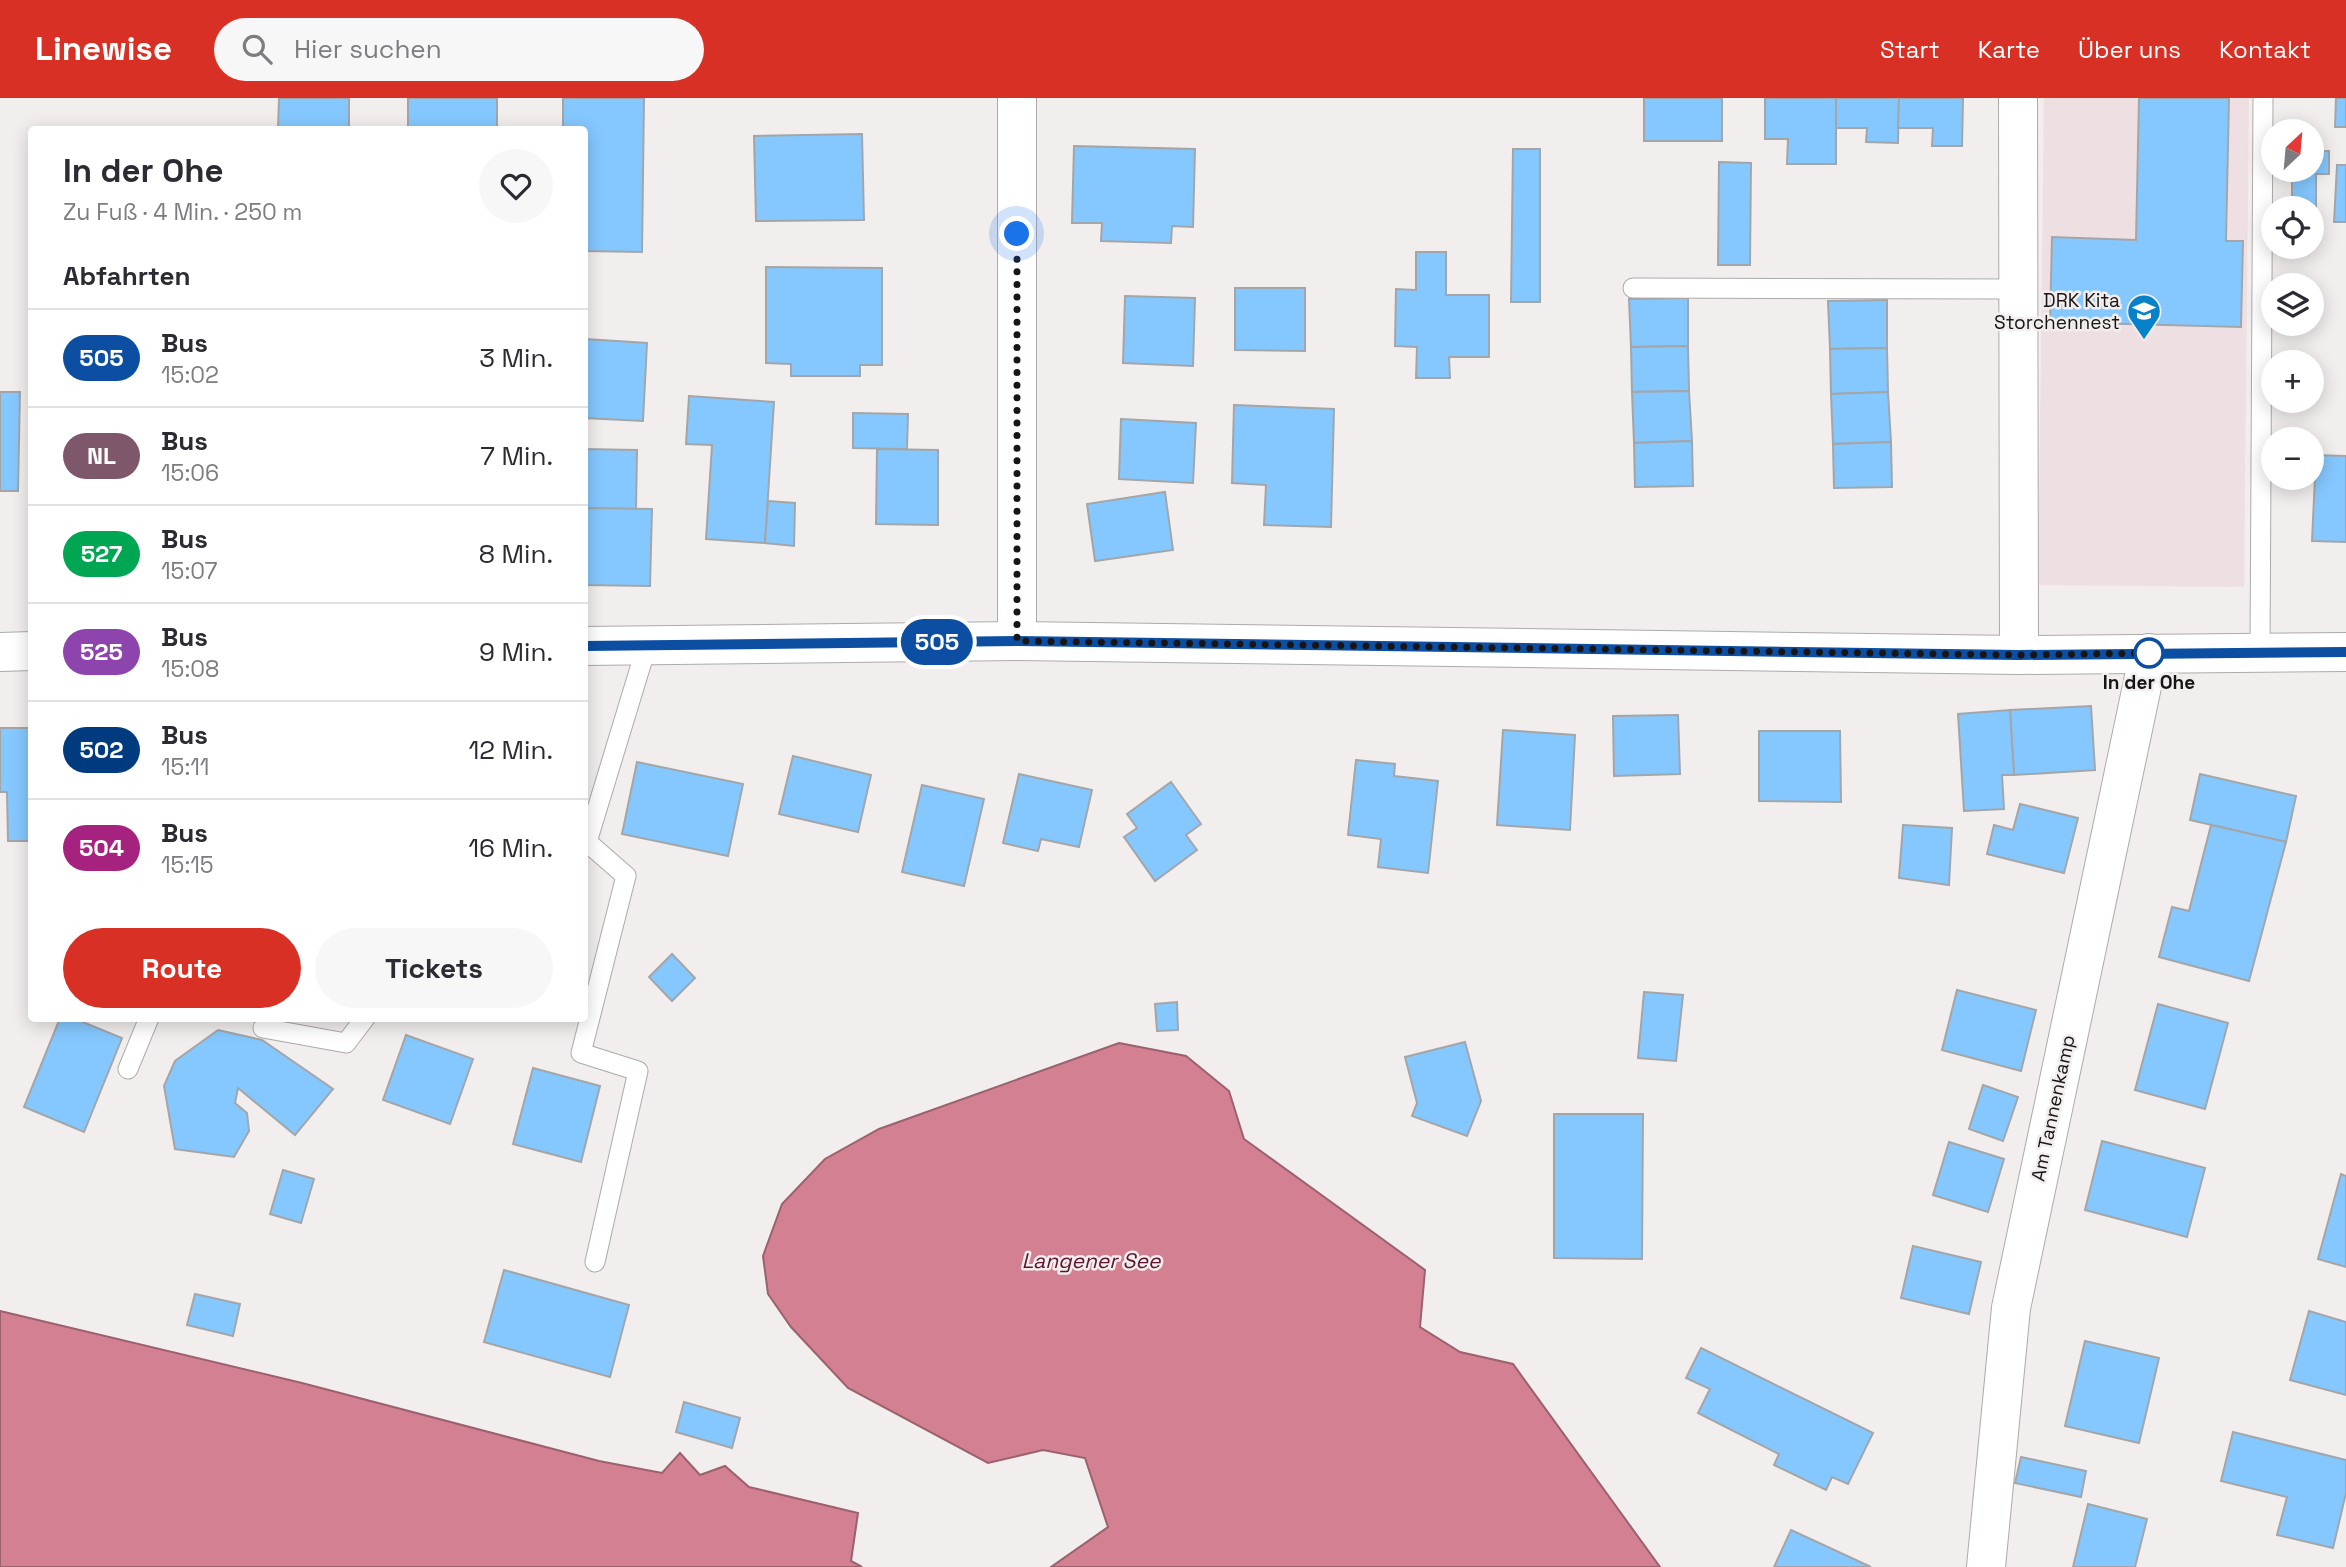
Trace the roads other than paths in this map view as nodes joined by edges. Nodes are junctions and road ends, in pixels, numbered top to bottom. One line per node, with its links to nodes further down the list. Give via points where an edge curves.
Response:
1 (1017, 98): 6 (street)
2 (2018, 98): 5 (street)
3 (2263, 98): 13 (lane)
4 (1633, 288): 5 (lane)
5 (2017, 289): 14 (street)
6 (1017, 641): 7 (street); 14 (street)
7 (647, 645): 8 (street); 15 (lane)
8 (588, 646)
9 (28, 651): 10 (street)
10 (0, 652)
11 (2346, 652): 13 (street)
12 (2150, 653): 13 (street); 14 (street); 22 (street, Am Tannenkamp, via 2011,1308)
13 (2260, 653)
14 (2019, 655)
15 (588, 839)
16 (588, 843): 21 (lane, via 626,876 581,1053 638,1071)
17 (147, 1022): 20 (lane)
18 (362, 1022): 19 (lane, via 346,1043)
19 (263, 1028)
20 (128, 1069)
21 (596, 1262)
22 (1986, 1567)

